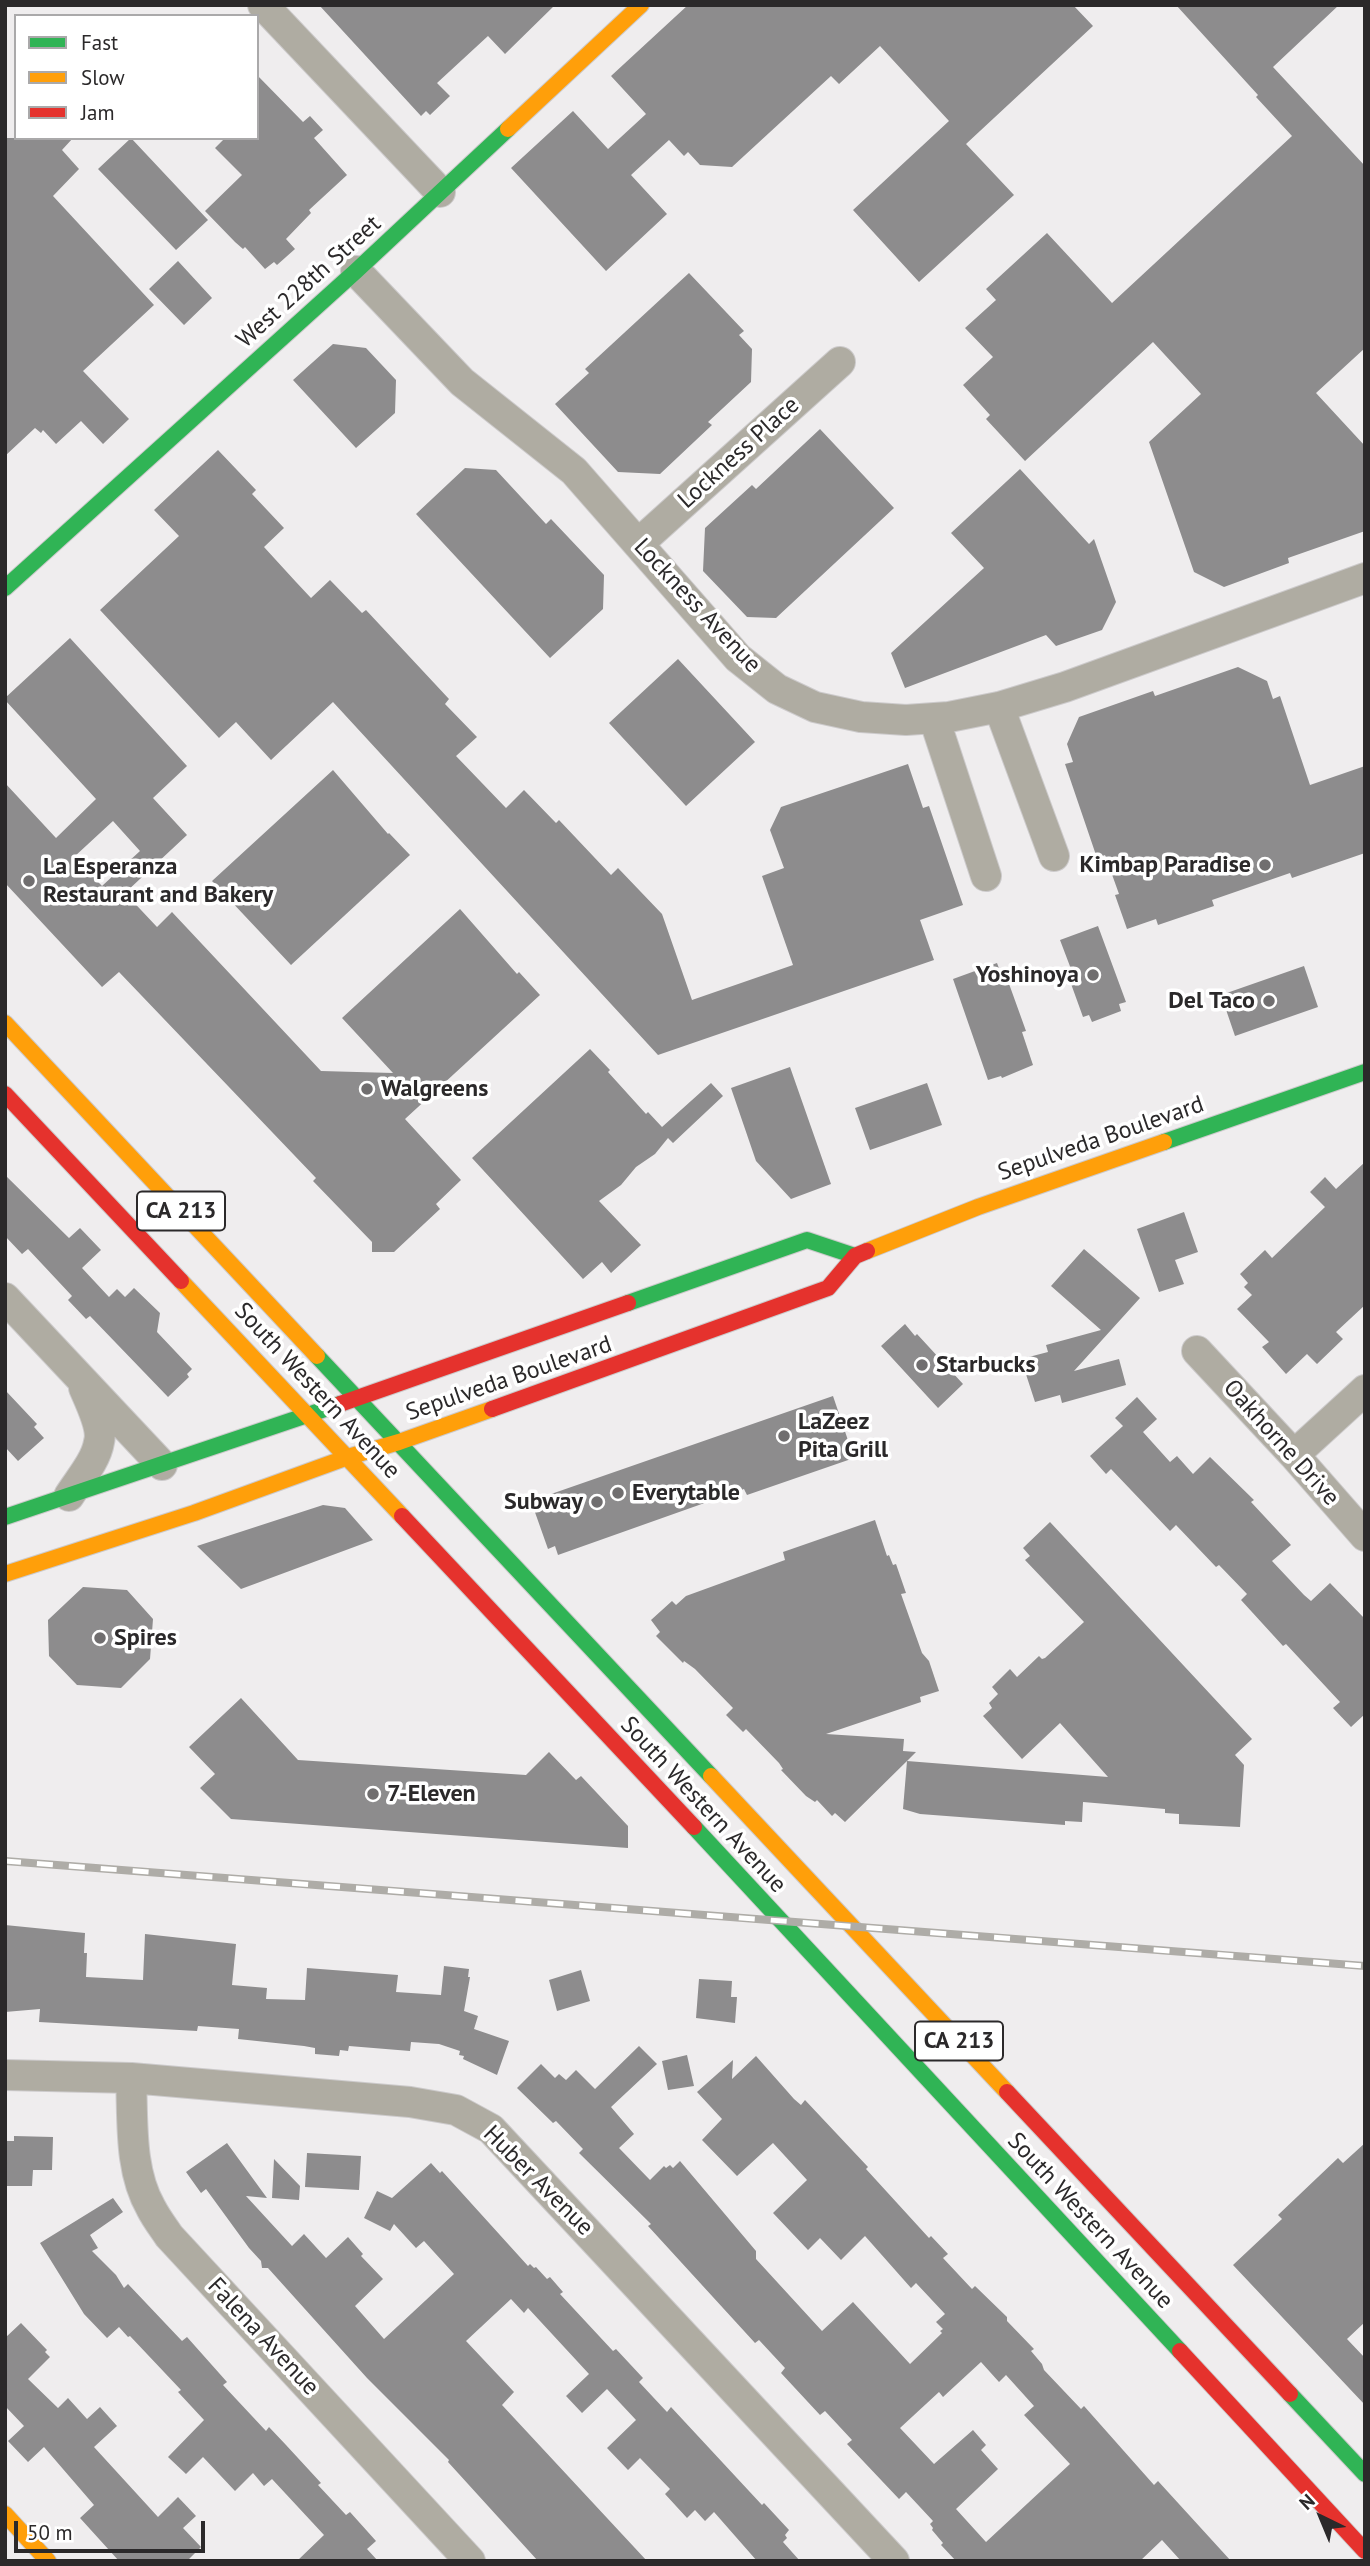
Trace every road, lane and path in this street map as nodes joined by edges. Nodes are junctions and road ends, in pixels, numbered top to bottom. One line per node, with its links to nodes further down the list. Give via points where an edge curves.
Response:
1 (263, 5): 3 (street)
2 (641, 5): 3 (main road, West 228th Street)
3 (440, 192): 4 (main road, West 228th Street)
4 (356, 271): 6 (street, Lockness Avenue, via 462,382 574,471); 8 (main road, West 228th Street)
5 (840, 362): 6 (street, Lockness Place)
6 (638, 544): 10 (street, Lockness Avenue, via 738,658 777,689 815,707 861,718)
7 (1365, 578): 9 (street, Lockness Avenue)
8 (5, 588)
9 (999, 707): 10 (street, Lockness Avenue); 11 (street)
10 (934, 718): 12 (street)
11 (1054, 856)
12 (986, 876)
13 (5, 1023): 21 (main road, South Western Avenue / CA 213)
14 (1365, 1072): 16 (main road, Sepulveda Boulevard, via 978,1207)
15 (5, 1094): 22 (main road, South Western Avenue / CA 213)
16 (855, 1256): 21 (main road, Sepulveda Boulevard, via 807,1240); 23 (main road, Sepulveda Boulevard, via 828,1288)
17 (5, 1297): 19 (street)
18 (1197, 1352): 24 (street, Oakhorne Drive)
19 (80, 1378): 26 (street); 27 (street, via 100,1440)
20 (1365, 1390): 24 (street)
21 (357, 1398): 22 (main road, Sepulveda Boulevard); 23 (main road, South Western Avenue / CA 213)
22 (308, 1414): 25 (main road, South Western Avenue / CA 213); 26 (main road, Sepulveda Boulevard)
23 (399, 1442): 25 (main road, Sepulveda Boulevard); 33 (main road, South Western Avenue / CA 213)
24 (1294, 1455): 29 (street, Oakhorne Drive)
25 (348, 1458): 30 (main road, Sepulveda Boulevard); 35 (main road, South Western Avenue / CA 213)
26 (162, 1465): 27 (main road, Sepulveda Boulevard)
27 (69, 1496): 28 (main road, Sepulveda Boulevard)
28 (5, 1517)
29 (1365, 1536)
30 (5, 1574)
31 (5, 2075): 32 (street, Huber Avenue)
32 (131, 2078): 37 (street, Falena Avenue, via 139,2175 149,2207 169,2236); 38 (street, Huber Avenue, via 410,2102 456,2110 491,2129)
33 (1365, 2474)
34 (5, 2514): 36 (main road)
35 (1365, 2554): 39 (street)
36 (48, 2561)
37 (470, 2561)
38 (894, 2561)
39 (1360, 2561)

